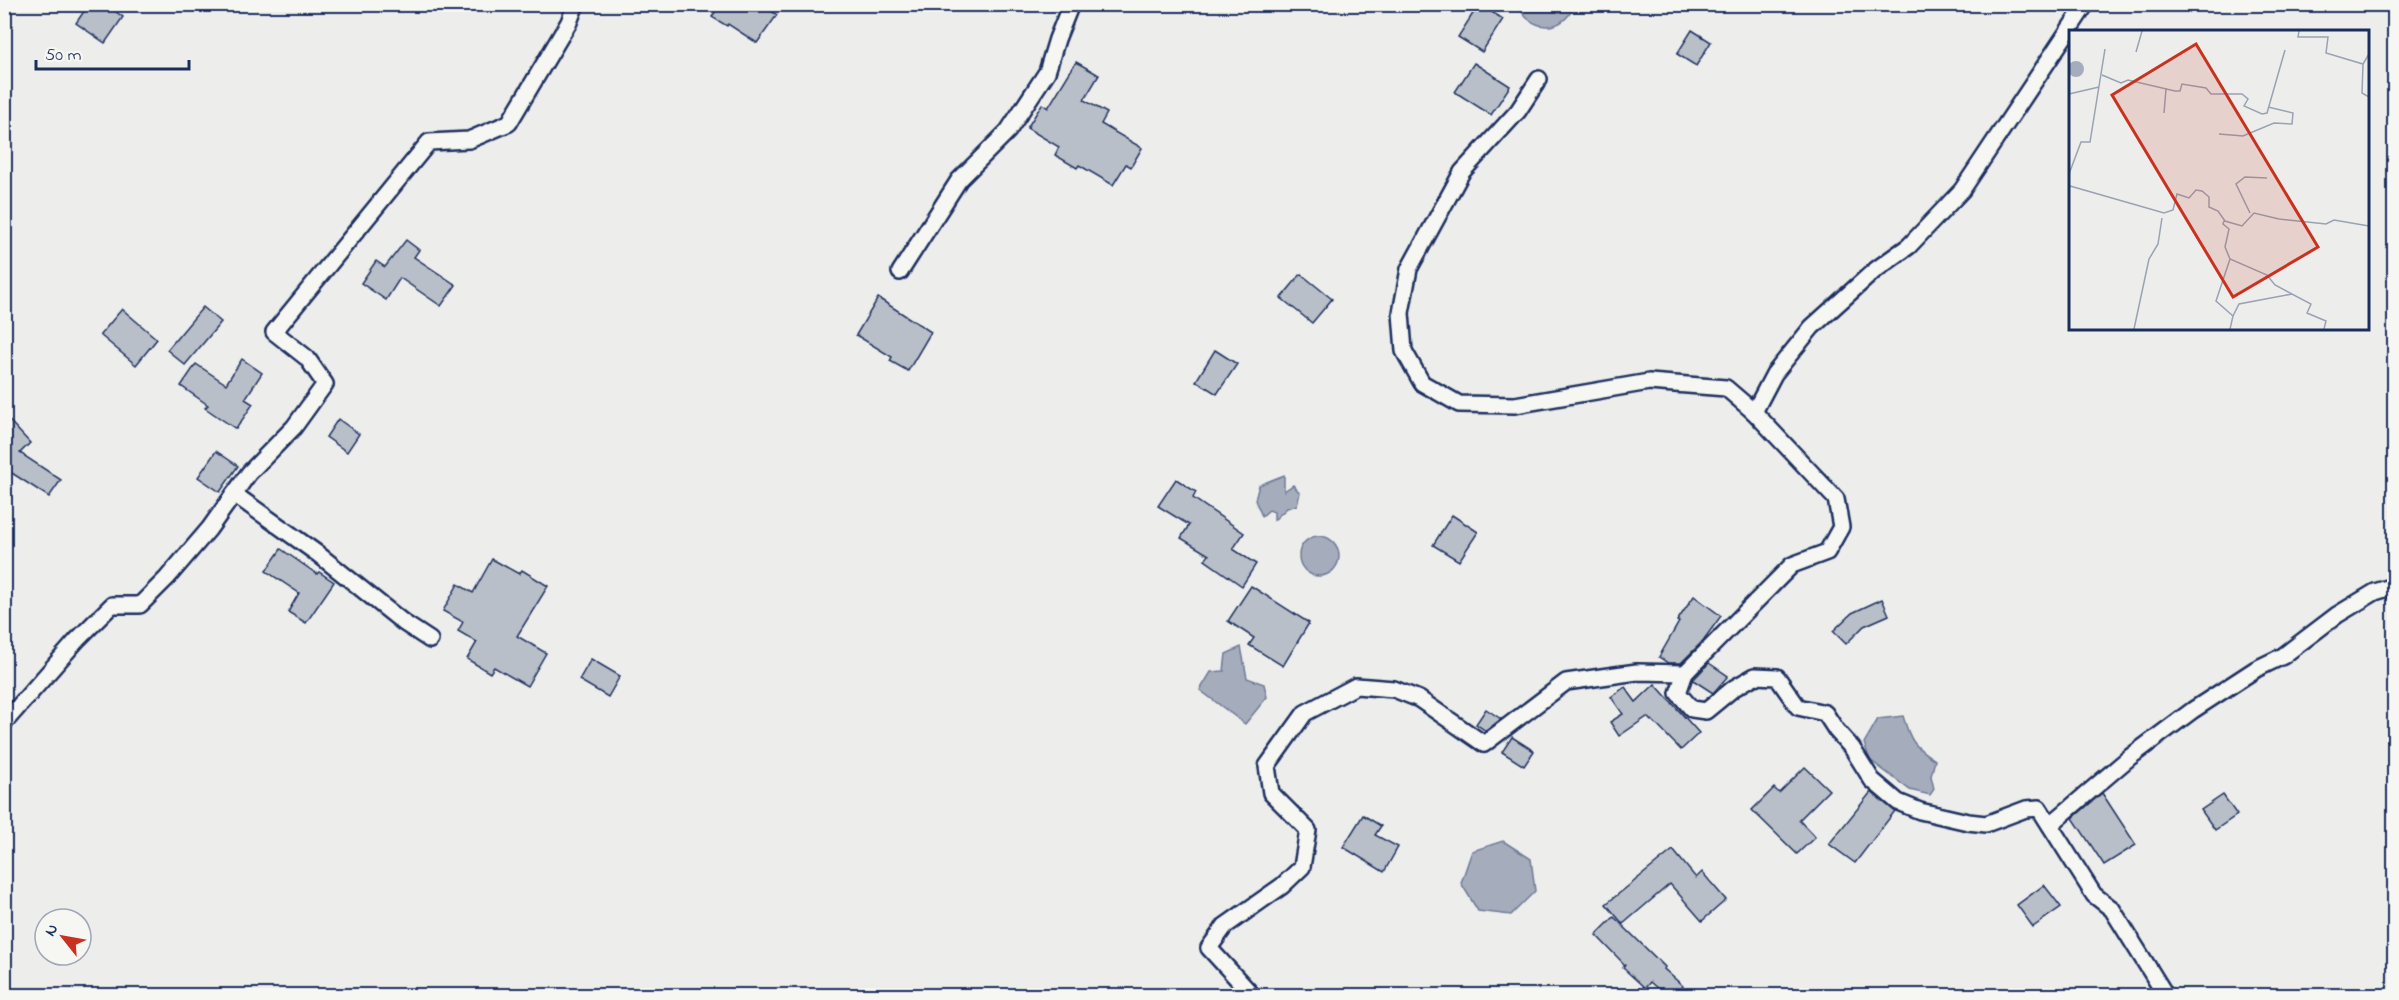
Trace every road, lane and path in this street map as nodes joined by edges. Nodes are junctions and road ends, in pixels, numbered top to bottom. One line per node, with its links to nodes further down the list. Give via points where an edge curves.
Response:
1 (576, 4): 7 (street, via 509,123 470,141 429,142 274,332 307,358 325,384 294,427)
2 (1071, 4): 5 (street, via 1047,72 1008,131 959,180)
3 (2086, 4): 6 (street, via 1962,190 1909,246 1874,271 1812,327 1774,374)
4 (1539, 79): 6 (street, via 1518,111 1462,172 1409,269 1401,313 1404,351 1422,383 1459,404 1503,405 1649,382 1726,388)
5 (900, 272)
6 (1754, 412): 10 (street, via 1836,499 1841,527 1827,552 1792,565)
7 (234, 494): 9 (street); 11 (street, via 210,528 140,605 112,605)
8 (2394, 586): 12 (street, via 2375,592 2337,615 2283,656 2193,710)
9 (430, 640)
10 (1685, 673): 12 (street, via 1678,693 1692,708 1706,711 1755,676 1777,677 1798,707 1825,713 1872,780 1899,802 1920,811 1986,824 2039,808); 13 (street, via 1636,672 1566,682 1484,744 1419,699 1394,689 1356,686 1305,712 1267,766 1271,793 1308,830 1302,867 1225,926 1209,948)
11 (4, 723)
12 (2050, 825): 14 (street, via 2094,895 2112,909)
13 (1253, 996)
14 (2166, 996)

